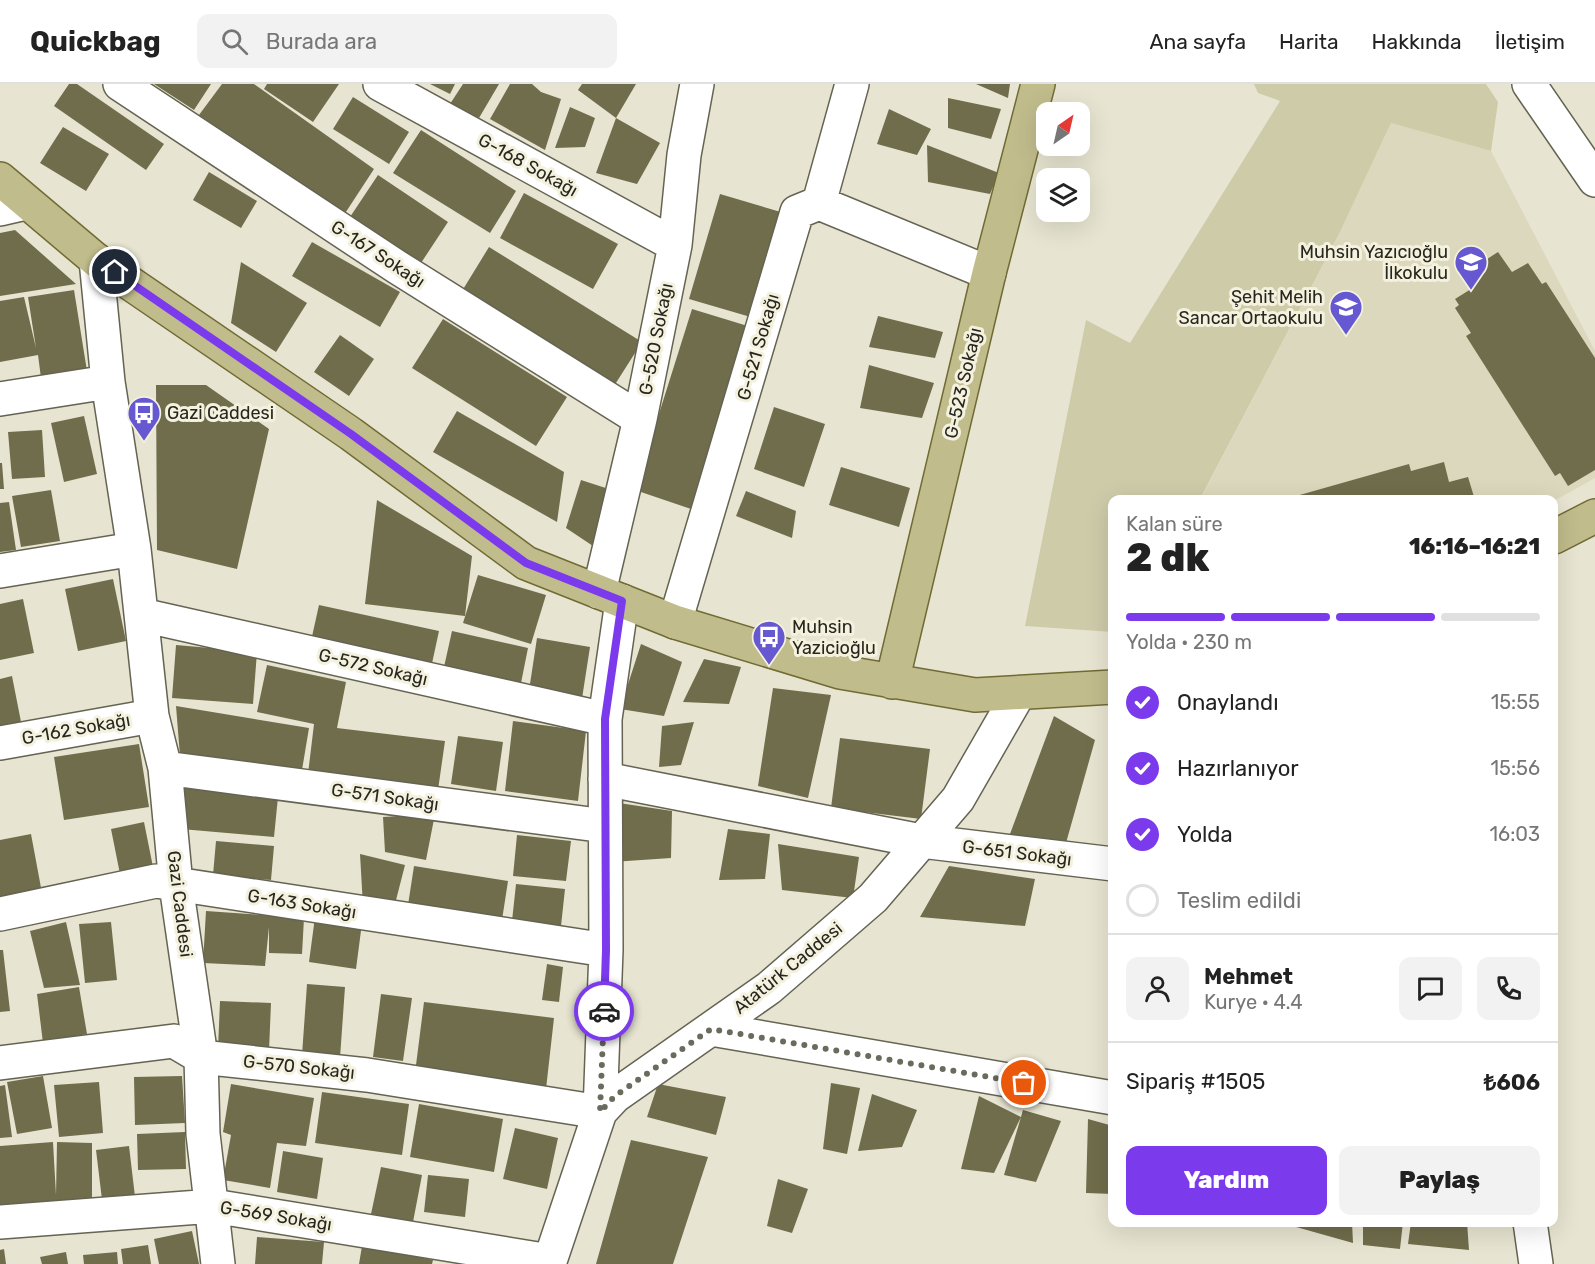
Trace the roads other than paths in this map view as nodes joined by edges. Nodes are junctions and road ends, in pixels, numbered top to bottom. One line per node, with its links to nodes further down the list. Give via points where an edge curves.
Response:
1 (120, 84): 16 (street, G-167 Sokağı, via 397,267)
2 (380, 84): 11 (street, G-168 Sokağı)
3 (697, 84): 11 (street, G-520 Sokağı, via 684,155)
4 (852, 84): 9 (street)
5 (1038, 84): 13 (main road, G-523 Sokağı)
6 (1529, 84): 8 (street)
7 (0, 179): 10 (main road)
8 (1595, 180)
9 (819, 203): 13 (street); 23 (street, G-521 Sokağı, via 797,212)
10 (13, 206): 12 (main road)
11 (675, 245): 16 (street, G-520 Sokağı)
12 (96, 260): 14 (street, Gazi Caddesi); 21 (main road, via 351,434 526,563)
13 (989, 273): 24 (main road, G-523 Sokağı)
14 (108, 382): 15 (street); 19 (street, Gazi Caddesi)
15 (0, 399)
16 (640, 419): 21 (street, G-520 Sokağı)
17 (1595, 516): 18 (main road)
18 (1558, 535)
19 (134, 549): 20 (street); 22 (street, Gazi Caddesi)
20 (0, 571)
21 (610, 596): 23 (main road); 28 (street, G-520 Sokağı)
22 (142, 615): 27 (street, Gazi Caddesi); 28 (street, G-572 Sokağı)
23 (675, 622): 24 (main road, via 840,672)
24 (892, 682): 26 (main road, via 975,695)
25 (1108, 687): 26 (main road)
26 (1019, 693): 33 (street, Atatürk Caddesi, via 958,799)
27 (152, 716): 29 (street, G-162 Sokağı); 30 (street, Gazi Caddesi)
28 (605, 719): 31 (street, G-520 Sokağı)
29 (0, 743)
30 (165, 768): 32 (street, G-571 Sokağı); 35 (street, Gazi Caddesi)
31 (605, 779): 32 (street, G-520 Sokağı); 33 (street)
32 (605, 826): 37 (street, G-520 Sokağı)
33 (921, 841): 34 (street, G-651 Sokağı); 38 (street, Atatürk Caddesi, via 873,897 769,988)
34 (1108, 863)
35 (176, 885): 36 (street, G-163 Sokağı, via 156,881); 37 (street, G-163 Sokağı); 39 (street, Gazi Caddesi)
36 (0, 914)
37 (606, 950): 42 (street, G-520 Sokağı)
38 (711, 1029): 41 (street); 42 (street, Atatürk Caddesi, via 615,1096)
39 (201, 1057): 40 (street, G-570 Sokağı, via 174,1041); 42 (street, G-570 Sokağı, via 367,1075); 43 (street, Gazi Caddesi, via 203,1134)
40 (0, 1063)
41 (1108, 1097)
42 (600, 1112): 46 (street, Atatürk Caddesi)
43 (213, 1206): 44 (street, G-569 Sokağı); 46 (street, G-569 Sokağı); 47 (street, Gazi Caddesi)
44 (0, 1222)
45 (1531, 1227): 48 (street)
46 (549, 1263)
47 (218, 1264)
48 (1536, 1264)

